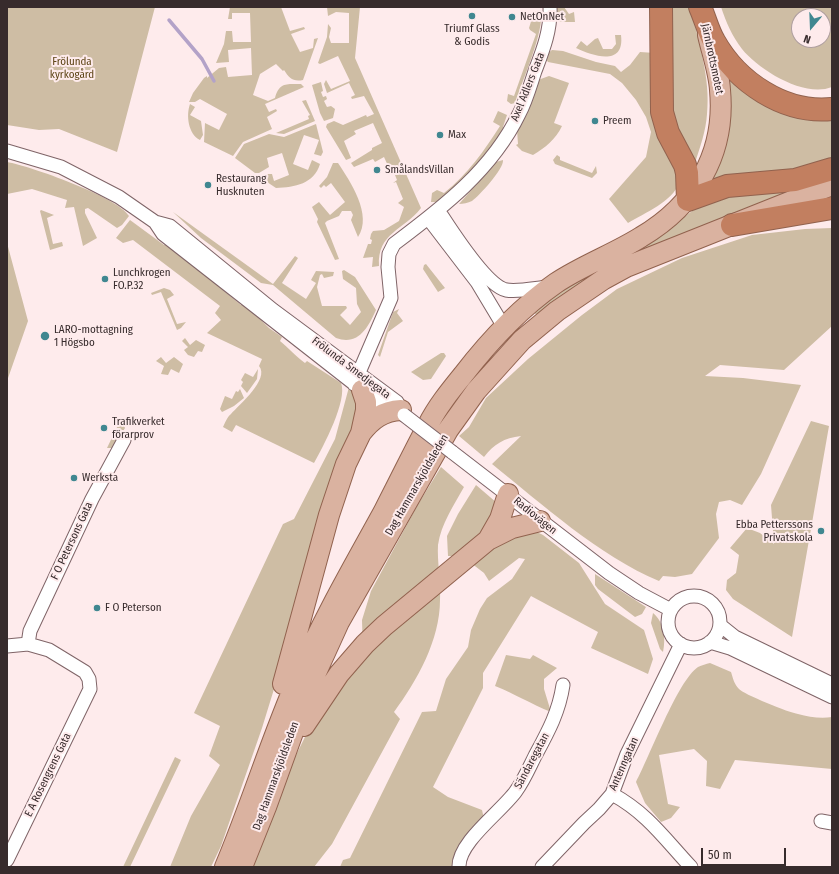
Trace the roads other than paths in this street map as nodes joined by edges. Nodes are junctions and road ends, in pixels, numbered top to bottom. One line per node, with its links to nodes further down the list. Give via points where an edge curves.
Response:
1 (550, 7): 12 (street, Axel Adlers Gata, via 545,44 519,114 487,163 462,190)
2 (661, 7): 10 (highway, via 662,112 668,133 687,173)
3 (700, 7): 6 (highway, via 713,40 725,58 753,85 769,96 787,103 806,108); 10 (main road, Järnbrottsmotet, via 717,73 721,105 712,157 701,182)
4 (714, 7): 5 (highway, via 725,37 760,76 800,95)
5 (832, 94)
6 (832, 109)
7 (7, 151): 17 (street, Frölunda Smedjegata, via 50,163 78,175 119,197 155,222 170,226)
8 (832, 169): 10 (highway, via 795,180 727,186)
9 (832, 185): 13 (main road)
10 (688, 200): 14 (main road, Dag Hammarskjöldsleden, via 676,213 643,236)
11 (832, 208): 13 (highway)
12 (433, 214): 14 (street, via 487,277 500,288 511,290); 15 (street, via 476,282); 17 (street, Axel Adlers Gata, via 394,244 389,254 391,298)
13 (732, 225): 16 (main road, Dag Hammarskjöldsleden, via 626,267 576,297)
14 (551, 287): 15 (main road, Dag Hammarskjöldsleden)
15 (508, 323): 16 (street); 34 (main road, Dag Hammarskjöldsleden, via 464,373 428,424 324,621 299,674)
16 (536, 328): 33 (main road, Dag Hammarskjöldsleden, via 486,380 448,430 339,622 309,688)
17 (359, 382): 18 (street, Frölunda Smedjegata); 19 (main road, via 366,402)
18 (398, 412): 19 (main road, via 372,420); 21 (street, Radiovägen, bridge)
19 (361, 433): 34 (main road, via 337,489 321,540 302,620 267,740)
20 (124, 440): 27 (street, F O Petersons Gata, via 90,502 33,623)
21 (500, 489): 22 (street, Radiovägen); 23 (main road, via 500,519)
22 (540, 521): 23 (main road, via 512,528); 24 (street, Radiovägen, via 609,573 639,593)
23 (488, 540): 33 (main road, via 384,626 354,657 319,702)
24 (672, 610): 25 (street, via 678,602 687,597 703,598 716,608); 28 (street, via 670,629 674,638)
25 (720, 625): 26 (street, via 716,636); 30 (street, via 735,636)
26 (710, 642): 28 (street, via 698,648); 32 (street, via 730,648)
27 (28, 644): 29 (street); 36 (street, E A Rosengrens Gata, via 49,650 85,672 90,689)
28 (681, 644): 35 (street, Antenngatan, via 628,754)
29 (7, 646)
30 (832, 684)
31 (563, 685): 39 (street, Sändaregatan, via 560,705 524,780 465,848)
32 (832, 697)
33 (284, 757): 38 (main road, Dag Hammarskjöldsleden)
34 (260, 775): 37 (main road, Dag Hammarskjöldsleden)
35 (612, 794): 40 (street, Antenngatan); 41 (street, via 630,804 648,819)
36 (7, 860)
37 (225, 867)
38 (242, 867)
39 (459, 867)
40 (542, 867)
41 (691, 867)

